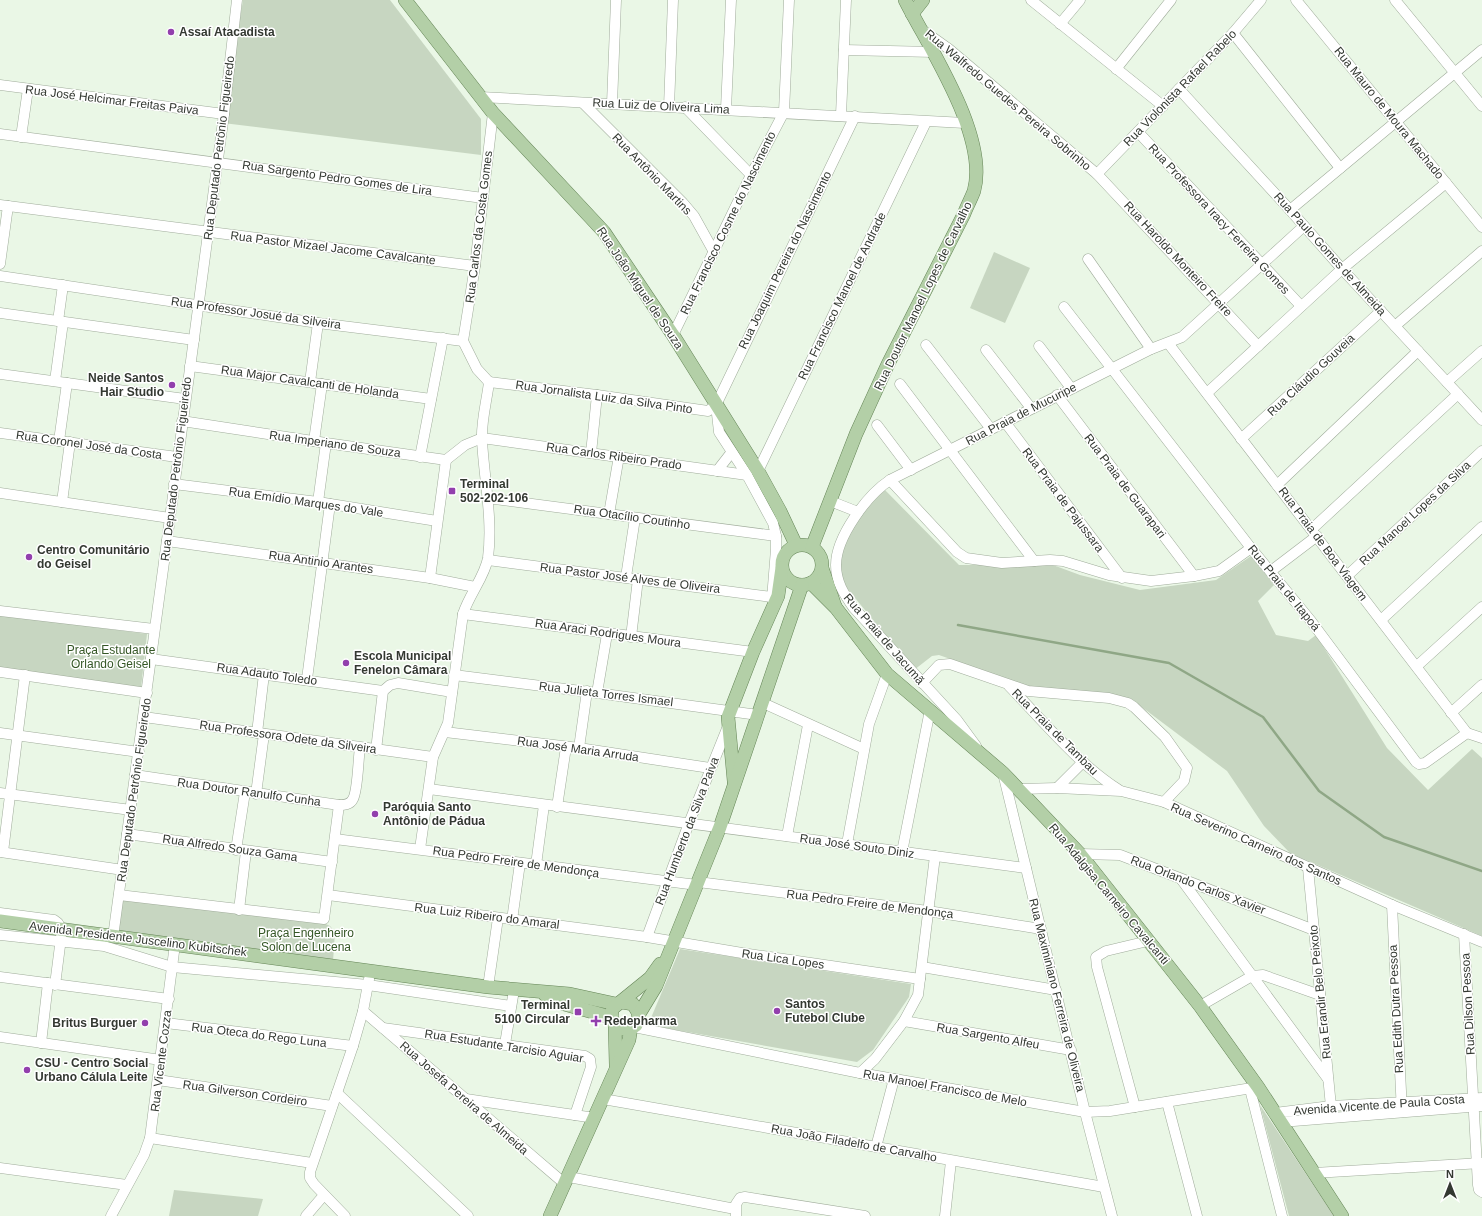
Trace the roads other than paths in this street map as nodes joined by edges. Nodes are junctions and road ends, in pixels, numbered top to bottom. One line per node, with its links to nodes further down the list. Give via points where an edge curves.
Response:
1 (237, 0): 39 (street, Rua Deputado Petrônio Figueiredo)
2 (405, 0): 29 (main road, Rua João Miguel de Souza)
3 (616, 0): 31 (street)
4 (673, 0): 32 (street)
5 (731, 0): 36 (street)
6 (788, 0): 37 (street)
7 (846, 0): 21 (street)
8 (905, 0): 16 (main road, Rua Doutor Manoel Lopes de Carvalho)
9 (923, 0): 16 (main road)
10 (1031, 0): 17 (street)
11 (1080, 0): 17 (street)
12 (1171, 0): 24 (street)
13 (1261, 0): 19 (street, Rua Violonista Rafael Rabelo)
14 (1296, 0): 42 (street, Rua Mauro de Moura Machado)
15 (1395, 0): 25 (street)
16 (912, 14): 18 (main road, Rua Doutor Manoel Lopes de Carvalho)
17 (1060, 24): 24 (street)
18 (919, 28): 20 (street, Rua Walfredo Guedes Pereira Sobrinho); 23 (main road, Rua Doutor Manoel Lopes de Carvalho)
19 (1233, 33): 28 (street, Rua Violonista Rafael Rabelo); 49 (street)
20 (950, 49): 23 (street); 50 (street, Rua Walfredo Guedes Pereira Sobrinho)
21 (844, 50): 23 (street); 40 (street)
22 (1482, 50): 25 (street)
23 (936, 56): 44 (main road, Rua Doutor Manoel Lopes de Carvalho)
24 (1116, 69): 33 (street)
25 (1454, 72): 34 (street); 42 (street)
26 (0, 85): 27 (street, Rua José Helcimar Freitas Paiva)
27 (28, 89): 39 (street, Rua José Helcimar Freitas Paiva); 47 (street)
28 (1179, 89): 33 (street, Rua Violonista Rafael Rabelo); 55 (street, Rua Paulo Gomes de Almeida)
29 (480, 96): 30 (street, Rua Luiz de Oliveira Lima); 38 (main road, Rua João Miguel de Souza)
30 (582, 103): 31 (street, Rua Luiz de Oliveira Lima); 60 (street, Rua Antônio Martins, via 683,203 694,216)
31 (612, 104): 32 (street, Rua Luiz de Oliveira Lima)
32 (669, 106): 35 (street, Rua Luiz de Oliveira Lima)
33 (1162, 106): 45 (street, Rua Violonista Rafael Rabelo)
34 (1482, 106)
35 (685, 107): 36 (street, Rua Luiz de Oliveira Lima); 51 (street)
36 (726, 109): 37 (street, Rua Luiz de Oliveira Lima)
37 (784, 112): 40 (street, Rua Luiz de Oliveira Lima); 51 (street, Rua Francisco Cosme do Nascimento)
38 (493, 113): 53 (street, Rua Carlos da Costa Gomes); 77 (main road, Rua João Miguel de Souza, via 604,232)
39 (224, 114): 48 (street, Rua Deputado Petrônio Figueiredo)
40 (841, 115): 41 (street, Rua Luiz de Oliveira Lima)
41 (855, 116): 43 (street, Rua Luiz de Oliveira Lima); 106 (street, Rua Joaquim Pereira do Nascimento)
42 (1395, 121): 49 (street); 52 (street, Rua Mauro de Moura Machado)
43 (926, 122): 44 (street, Rua Luiz de Oliveira Lima); 129 (street, Rua Francisco Manoel de Andrade)
44 (966, 123): 135 (main road, Rua Doutor Manoel Lopes de Carvalho, via 976,160 974,191 888,364 856,434)
45 (1138, 132): 50 (street, Rua Violonista Rafael Rabelo); 63 (street, Rua Professora Iracy Ferreira Gomes)
46 (0, 134): 47 (street, Rua Sargento Pedro Gomes de Lira)
47 (21, 137): 48 (street, Rua Sargento Pedro Gomes de Lira)
48 (217, 162): 53 (street, Rua Sargento Pedro Gomes de Lira); 58 (street, Rua Deputado Petrônio Figueiredo)
49 (1340, 168): 55 (street)
50 (1096, 174): 69 (street, Rua Haroldo Monteiro Freire)
51 (750, 175): 60 (street, Rua Francisco Cosme do Nascimento)
52 (1446, 182): 57 (street, Rua Mauro de Moura Machado); 65 (street)
53 (483, 198): 64 (street, Rua Carlos da Costa Gomes)
54 (4, 205): 58 (street, Rua Pastor Mizael Jacome Cavalcante); 62 (street)
55 (1290, 210): 56 (street, Rua Paulo Gomes de Almeida)
56 (1304, 226): 63 (street, Rua Praia de Mucuripe); 65 (street, Rua Paulo Gomes de Almeida)
57 (1482, 227)
58 (208, 232): 64 (street, Rua Pastor Mizael Jacome Cavalcante); 68 (street, Rua Deputado Petrônio Figueiredo)
59 (1482, 251): 76 (street)
60 (714, 252): 77 (street, Rua Francisco Cosme do Nascimento)
61 (1088, 259): 85 (street)
62 (0, 264)
63 (1262, 265): 69 (street, Rua Praia de Mucuripe); 70 (street, Rua Professora Iracy Ferreira Gomes)
64 (475, 266): 80 (street, Rua Carlos da Costa Gomes)
65 (1342, 269): 70 (street); 72 (street, Rua Paulo Gomes de Almeida)
66 (0, 276): 67 (street, Rua Professor Josué da Silveira)
67 (63, 285): 68 (street, Rua Professor Josué da Silveira); 74 (street)
68 (198, 304): 75 (street, Rua Professor Josué da Silveira); 79 (street, Rua Deputado Petrônio Figueiredo)
69 (1220, 304): 81 (street, Rua Praia de Mucuripe, via 1182,337); 84 (street, Rua Haroldo Monteiro Freire)
70 (1301, 306): 84 (street)
71 (1064, 308): 90 (street, Rua Praia de Itapoá)
72 (1381, 311): 76 (street, Rua Paulo Gomes de Almeida); 115 (street, Rua Cláudio Gouveia)
73 (0, 314): 74 (street)
74 (61, 321): 79 (street); 92 (street)
75 (318, 323): 78 (street, Rua Professor Josué da Silveira); 93 (street)
76 (1395, 326): 87 (street, Rua Paulo Gomes de Almeida)
77 (673, 335): 106 (main road, Rua João Miguel de Souza)
78 (443, 338): 80 (street, Rua Professor Josué da Silveira); 105 (street)
79 (194, 340): 89 (street, Rua Deputado Petrônio Figueiredo)
80 (463, 341): 94 (street, via 477,369)
81 (1168, 343): 85 (street, Rua Praia de Mucuripe); 100 (street, Rua Praia de Boa Viagem)
82 (926, 346): 112 (street)
83 (1039, 346): 99 (street)
84 (1258, 346): 100 (street)
85 (1151, 349): 90 (street, Rua Praia de Mucuripe)
86 (986, 350): 107 (street)
87 (1418, 351): 95 (street, Rua Paulo Gomes de Almeida); 132 (street)
88 (1482, 352): 95 (street)
89 (190, 366): 93 (street, Rua Major Cavalcanti de Holanda); 104 (street, Rua Deputado Petrônio Figueiredo)
90 (1112, 368): 99 (street, Rua Praia de Mucuripe); 150 (street, Rua Praia de Itapoá)
91 (0, 374): 92 (street)
92 (55, 381): 96 (street)
93 (310, 382): 97 (street, Rua Major Cavalcanti de Holanda)
94 (489, 382): 102 (street, Rua Jornalista Luiz da Silva Pinto); 114 (street)
95 (1447, 382): 101 (street, Rua Paulo Gomes de Almeida)
96 (66, 383): 104 (street); 117 (street)
97 (322, 384): 105 (street, Rua Major Cavalcanti de Holanda); 116 (street)
98 (900, 384): 119 (street)
99 (1071, 388): 103 (street, Rua Praia de Mucuripe)
100 (1207, 393): 115 (street, Rua Praia de Boa Viagem)
101 (1458, 394): 108 (street, Rua Paulo Gomes de Almeida); 145 (street)
102 (597, 395): 106 (street, Rua Jornalista Luiz da Silva Pinto, via 708,411); 121 (street)
103 (1057, 395): 107 (street, Rua Praia de Mucuripe); 157 (street, Rua Praia de Guarapari)
104 (185, 399): 109 (street, Rua Deputado Petrônio Figueiredo)
105 (430, 399): 125 (street)
106 (716, 405): 122 (street, via 719,432); 129 (main road, Rua João Miguel de Souza)
107 (1031, 408): 110 (street, Rua Praia de Mucuripe)
108 (1482, 420)
109 (182, 421): 116 (street, Rua Imperiano de Souza); 124 (street, Rua Deputado Petrônio Figueiredo)
110 (1005, 422): 112 (street, Rua Praia de Mucuripe); 161 (street, Rua Praia de Pajussara)
111 (877, 425): 127 (street)
112 (991, 429): 119 (street, Rua Praia de Mucuripe)
113 (0, 433): 117 (street, Rua Coronel José da Costa)
114 (482, 438): 121 (street, Rua Carlos Ribeiro Prado); 126 (street); 134 (street)
115 (1242, 439): 132 (street, Rua Praia de Boa Viagem)
116 (314, 441): 118 (street, Rua Imperiano de Souza)
117 (64, 442): 124 (street, Rua Coronel José da Costa); 136 (street)
118 (326, 444): 125 (street, Rua Imperiano de Souza); 137 (street)
119 (951, 450): 127 (street, Rua Praia de Mucuripe); 152 (street)
120 (1482, 451): 158 (street, Rua Manoel Lopes da Silva)
121 (592, 453): 123 (street, Rua Carlos Ribeiro Prado)
122 (732, 453): 128 (street); 129 (street)
123 (619, 456): 128 (street, Rua Carlos Ribeiro Prado); 140 (street)
124 (177, 457): 131 (street, Rua Deputado Petrônio Figueiredo)
125 (420, 457): 126 (street, Rua Imperiano de Souza)
126 (446, 460): 143 (street)
127 (911, 470): 130 (street, Rua Praia de Mucuripe)
128 (717, 471): 129 (street, Rua Carlos Ribeiro Prado)
129 (752, 473): 146 (street); 148 (main road, Rua João Miguel de Souza, via 780,511)
130 (890, 480): 139 (street, Rua Praia de Jacumã, via 873,493); 152 (street, via 957,552 966,558 1002,563)
131 (174, 484): 137 (street, Rua Emídio Marques do Vale); 141 (street, Rua Deputado Petrônio Figueiredo)
132 (1277, 485): 145 (street, Rua Praia de Boa Viagem)
133 (0, 493): 136 (street)
134 (487, 498): 140 (street, Rua Otacílio Coutinho); 151 (street)
135 (830, 501): 139 (street); 149 (main road, Rua Doutor Manoel Lopes de Carvalho)
136 (62, 502): 141 (street)
137 (318, 502): 138 (street, Rua Emídio Marques do Vale)
138 (330, 504): 143 (street, Rua Emídio Marques do Vale); 153 (street)
139 (858, 512): 184 (street, Rua Praia de Jacumã, via 838,554 836,564 840,584 854,607)
140 (609, 514): 142 (street, Rua Otacílio Coutinho)
141 (170, 518): 147 (street, Rua Deputado Petrônio Figueiredo)
142 (634, 518): 146 (street, Rua Otacílio Coutinho); 159 (street)
143 (437, 521): 160 (street)
144 (1482, 526): 171 (street)
145 (1314, 532): 156 (street); 158 (street, Rua Praia de Boa Viagem)
146 (776, 536): 165 (street)
147 (167, 541): 153 (street, Rua Antinio Arantes); 172 (street, Rua Deputado Petrônio Figueiredo)
148 (796, 545): 149 (main road); 154 (main road, via 787,552)
149 (812, 547): 155 (main road, via 820,554)
150 (1251, 548): 156 (street, Rua Praia de Itapoá); 157 (street, via 1219,571)
151 (488, 560): 159 (street, Rua Pastor José Alves de Oliveira); 164 (street)
152 (1034, 561): 161 (street, via 1063,561)
153 (323, 562): 160 (street, Rua Antinio Arantes); 183 (street)
154 (782, 568): 163 (main road, via 789,580); 169 (main road)
155 (822, 568): 163 (main road, via 820,574); 167 (main road, Rua Adalgisa Carneiro Cavalcanti)
156 (1271, 571): 201 (street, Rua Praia de Itapoá, via 1416,762 1425,763)
157 (1194, 576): 161 (street, via 1151,581)
158 (1347, 576): 171 (street, Rua Praia de Boa Viagem)
159 (626, 577): 162 (street, Rua Pastor José Alves de Oliveira)
160 (430, 578): 164 (street, Rua Antinio Arantes)
161 (1122, 578)
162 (638, 579): 165 (street, Rua Pastor José Alves de Oliveira); 174 (street)
163 (806, 584): 167 (main road, Rua Adalgisa Carneiro Cavalcanti); 192 (main road)
164 (475, 587): 170 (street)
165 (772, 597): 169 (street)
166 (1482, 607): 177 (street)
167 (836, 608): 180 (main road, Rua Adalgisa Carneiro Cavalcanti)
168 (0, 611): 172 (street)
169 (772, 612): 175 (main road)
170 (463, 614): 173 (street, Rua Araci Rodrigues Moura); 182 (street)
171 (1381, 620): 177 (street, Rua Praia de Boa Viagem)
172 (154, 629): 176 (street, Rua Deputado Petrônio Figueiredo)
173 (606, 634): 174 (street, Rua Araci Rodrigues Moura); 191 (street)
174 (631, 637): 175 (street, Rua Araci Rodrigues Moura)
175 (753, 652): 193 (main road)
176 (151, 658): 179 (street, Rua Adauto Toledo); 189 (street, Rua Deputado Petrônio Figueiredo)
177 (1417, 666): 195 (street, Rua Praia de Boa Viagem)
178 (0, 672): 181 (street)
179 (264, 674): 183 (street, Rua Adauto Toledo); 202 (street)
180 (887, 674): 194 (main road, Rua Adalgisa Carneiro Cavalcanti); 208 (street, via 869,724)
181 (25, 675): 189 (street); 203 (street)
182 (454, 676): 188 (street, Rua Julieta Torres Ismael); 190 (street)
183 (307, 679): 187 (street, Rua Adauto Toledo)
184 (922, 683): 185 (street, via 939,665 950,664); 211 (street, Rua Praia de Jacumã, via 964,728)
185 (1009, 685): 213 (street, Rua Praia de Tambau); 225 (street, via 1046,694 1109,698 1134,707 1165,737 1187,768 1184,781)
186 (1482, 685): 195 (street)
187 (383, 691): 190 (street, via 398,683); 209 (street)
188 (587, 691): 191 (street, Rua Julieta Torres Ismael); 207 (street)
189 (147, 692): 196 (street, Rua Deputado Petrônio Figueiredo)
190 (452, 692): 199 (street)
191 (597, 692): 193 (street, Rua Julieta Torres Ismael)
192 (760, 709): 193 (street, Rua Julieta Torres Ismael); 197 (street, Rua Julieta Torres Ismael); 217 (main road)
193 (730, 710): 198 (main road)
194 (930, 710): 211 (main road, Rua Adalgisa Carneiro Cavalcanti); 239 (street)
195 (1451, 713): 201 (street, Rua Praia de Boa Viagem)
196 (144, 717): 202 (street, Rua Professora Odete da Silveira); 210 (street, Rua Deputado Petrônio Figueiredo)
197 (808, 725): 208 (street, Rua Julieta Torres Ismael); 233 (street)
198 (728, 726): 214 (street, Rua Humberto da Silva Paiva); 217 (main road)
199 (445, 732): 205 (street, Rua José Maria Arruda); 212 (street)
200 (0, 733): 203 (street)
201 (1467, 733): 204 (street)
202 (260, 734): 206 (street, Rua Professora Odete da Silveira); 224 (street)
203 (18, 736): 210 (street); 223 (street)
204 (1482, 738)
205 (566, 747): 207 (street, Rua José Maria Arruda); 228 (street)
206 (360, 748): 209 (street, Rua Professora Odete da Silveira); 226 (street, via 353,800)
207 (579, 748): 214 (street, Rua José Maria Arruda)
208 (864, 749): 235 (street)
209 (376, 750): 212 (street, Rua Professora Odete da Silveira)
210 (139, 752): 216 (street, Rua Deputado Petrônio Figueiredo)
211 (979, 752): 215 (main road, Rua Adalgisa Carneiro Cavalcanti)
212 (433, 757): 219 (street)
213 (1083, 762): 218 (street); 221 (street, Rua Praia de Tambau)
214 (710, 768): 230 (street, Rua Humberto da Silva Paiva)
215 (1003, 773): 220 (main road, Rua Adalgisa Carneiro Cavalcanti); 245 (street, Rua Maximiniano Ferreira de Oliveira)
216 (135, 776): 222 (street, Rua Doutor Ranulfo Cunha); 229 (street, Rua Deputado Petrônio Figueiredo)
217 (735, 784): 231 (main road)
218 (1057, 788): 220 (street, Rua Severino Carneiro dos Santos); 221 (street, Rua Severino Carneiro dos Santos)
219 (428, 789): 227 (street, Rua José Souto Diniz); 236 (street)
220 (1020, 789): 240 (main road, Rua Adalgisa Carneiro Cavalcanti)
221 (1121, 791): 225 (street, Rua Severino Carneiro dos Santos)
222 (245, 792): 224 (street, Rua Doutor Ranulfo Cunha); 237 (street)
223 (5, 793): 229 (street); 238 (street)
224 (256, 794): 226 (street, Rua Doutor Ranulfo Cunha)
225 (1164, 802): 246 (street, Rua Severino Carneiro dos Santos)
226 (339, 805): 234 (street)
227 (544, 805): 228 (street, Rua José Souto Diniz); 244 (street)
228 (557, 807): 230 (street, Rua José Souto Diniz)
229 (131, 810): 232 (street, Rua Deputado Petrônio Figueiredo)
230 (689, 823): 231 (street, Rua José Souto Diniz); 249 (street, Rua Humberto da Silva Paiva)
231 (720, 827): 233 (street, Rua José Souto Diniz); 250 (main road)
232 (127, 834): 237 (street, Rua Alfredo Souza Gama); 247 (street, Rua Deputado Petrônio Figueiredo)
233 (787, 836): 235 (street, Rua José Souto Diniz)
234 (335, 838): 236 (street, Rua Pedro Freire de Mendonça); 242 (street)
235 (846, 844): 239 (street, Rua José Souto Diniz)
236 (420, 849): 243 (street, Rua Pedro Freire de Mendonça)
237 (241, 850): 242 (street, Rua Alfredo Souza Gama); 254 (street)
238 (1, 852): 247 (street)
239 (902, 852): 241 (street, Rua José Souto Diniz)
240 (1080, 854): 248 (street, Rua Orlando Carlos Xavier, via 1120,855); 266 (main road, Rua Adalgisa Carneiro Cavalcanti)
241 (935, 856): 245 (street, Rua José Souto Diniz); 255 (street)
242 (332, 862): 251 (street)
243 (520, 863): 244 (street, Rua Pedro Freire de Mendonça); 258 (street)
244 (536, 865): 249 (street, Rua Pedro Freire de Mendonça)
245 (1026, 868): 259 (street, Rua Maximiniano Ferreira de Oliveira)
246 (1308, 868): 253 (street, Rua Severino Carneiro dos Santos); 260 (street, Rua Erandir Belo Peixoto)
247 (123, 870): 252 (street, Rua Deputado Petrônio Figueiredo)
248 (1181, 879): 260 (street, Rua Orlando Carlos Xavier); 273 (street)
249 (667, 882): 250 (street, Rua Pedro Freire de Mendonça); 265 (street, Rua Humberto da Silva Paiva)
250 (698, 884): 255 (street, Rua Pedro Freire de Mendonça); 269 (main road)
251 (328, 895): 254 (street, via 324,919); 257 (street, Rua Luiz Ribeiro do Amaral)
252 (119, 896): 254 (street); 264 (street, Rua Deputado Petrônio Figueiredo)
253 (1392, 905): 261 (street, Rua Severino Carneiro dos Santos); 316 (street, Rua Edith Dutra Pessoa)
254 (239, 910)
255 (928, 911): 259 (street, Rua Pedro Freire de Mendonça); 271 (street)
256 (2, 917): 263 (main road, Avenida Presidente Juscelino Kubitschek)
257 (498, 918): 258 (street, Rua Luiz Ribeiro do Amaral); 279 (street)
258 (512, 920): 265 (street, Rua Luiz Ribeiro do Amaral)
259 (1041, 929): 281 (street, Rua Maximiniano Ferreira de Oliveira)
260 (1314, 930): 283 (street, Rua Erandir Belo Peixoto)
261 (1464, 934): 267 (street, Rua Severino Carneiro dos Santos); 312 (street, Rua Dilson Pessoa)
262 (0, 935): 263 (street)
263 (61, 936): 264 (main road, Avenida Presidente Juscelino Kubitschek); 270 (street); 277 (street)
264 (113, 937): 268 (main road, Avenida Presidente Juscelino Kubitschek)
265 (647, 937): 269 (street, Rua Lica Lopes)
266 (1148, 941): 288 (main road, Rua Adalgisa Carneiro Cavalcanti); 315 (street, via 1106,951 1096,958)
267 (1482, 942)
268 (175, 944): 270 (street, Rua Vicente Cozza); 272 (main road, Avenida Presidente Juscelino Kubitschek)
269 (672, 946): 275 (street, Rua Lica Lopes); 286 (main road, via 650,978); 290 (main road, via 656,986)
270 (172, 967): 278 (street); 285 (street, Rua Vicente Cozza)
271 (922, 967): 275 (street); 281 (street)
272 (371, 970): 276 (main road, Avenida Presidente Juscelino Kubitschek); 278 (street)
273 (1252, 976): 283 (street, via 1268,977); 288 (street); 306 (street)
274 (0, 977): 277 (street)
275 (920, 979): 291 (street, via 918,995)
276 (443, 981): 279 (main road, Avenida Presidente Juscelino Kubitschek); 284 (street)
277 (52, 984): 285 (street); 297 (street)
278 (368, 985): 284 (street); 289 (street)
279 (488, 987): 280 (main road, Avenida Presidente Juscelino Kubitschek)
280 (514, 990): 282 (main road, Avenida Presidente Juscelino Kubitschek); 287 (street)
281 (1056, 990): 300 (street, Rua Maximiniano Ferreira de Oliveira)
282 (539, 992): 286 (main road, Avenida Presidente Juscelino Kubitschek, via 570,994); 292 (main road, via 564,1004 603,1015)
283 (1320, 995): 306 (street, Rua Erandir Belo Peixoto)
284 (440, 996): 287 (street)
285 (169, 999): 293 (street, Rua Vicente Cozza)
286 (619, 1003): 290 (main road, via 633,1004); 292 (main road, via 613,1008)
287 (511, 1006): 298 (street)
288 (1200, 1006): 307 (main road, Rua Adalgisa Carneiro Cavalcanti)
289 (363, 1011): 295 (street, Rua Josefa Pereira de Almeida); 299 (street)
290 (639, 1014): 294 (main road, via 638,1021)
291 (904, 1021): 300 (street, Rua Sargento Alfeu); 303 (street, via 875,1059)
292 (613, 1022): 294 (main road, via 626,1030); 302 (main road)
293 (166, 1023): 299 (street, Rua Oteca do Rego Luna); 301 (street, Rua Vicente Cozza)
294 (632, 1027): 302 (main road); 303 (street, Rua Manoel Francisco de Melo)
295 (384, 1028): 298 (street, Rua Estudante Tarcisio Aguiar); 309 (street, Rua Josefa Pereira de Almeida)
296 (0, 1038): 297 (street)
297 (41, 1043): 301 (street)
298 (505, 1044): 318 (street, Rua Estudante Tarcisio Aguiar, via 590,1059 591,1067)
299 (353, 1046): 308 (street)
300 (1071, 1050): 317 (street, Rua Maximiniano Ferreira de Oliveira)
301 (161, 1060): 305 (street, Rua Vicente Cozza)
302 (616, 1068): 310 (main road)
303 (860, 1073): 304 (street, Rua Manoel Francisco de Melo)
304 (894, 1079): 317 (street, Rua Manoel Francisco de Melo); 323 (street)
305 (158, 1080): 313 (street, Rua Gilverson Cordeiro); 322 (street, Rua Vicente Cozza)
306 (1328, 1080): 314 (street, Rua Erandir Belo Peixoto)
307 (1254, 1088): 311 (street, Rua Manoel Francisco de Melo); 321 (main road, Rua Adalgisa Carneiro Cavalcanti); 345 (street)
308 (337, 1093): 313 (street); 339 (street)
309 (466, 1099): 318 (street); 329 (street, Rua Josefa Pereira de Almeida)
310 (603, 1099): 320 (main road); 323 (street, Rua João Filadelfo de Carvalho)
311 (1167, 1102): 315 (street, Rua Manoel Francisco de Melo); 344 (street)
312 (1478, 1102): 316 (street, Avenida Vicente de Paula Costa); 326 (street, Rua Dilson Pessoa)
313 (332, 1106): 325 (street)
314 (1331, 1106): 316 (street, Avenida Vicente de Paula Costa); 319 (street, Rua Erandir Belo Peixoto); 321 (street, Avenida Vicente de Paula Costa)
315 (1135, 1107): 317 (street, Rua Manoel Francisco de Melo)
316 (1401, 1107): 319 (street, Avenida Vicente de Paula Costa)
317 (1085, 1112): 331 (street, Rua Maximiniano Ferreira de Oliveira)
318 (575, 1115): 320 (street)
319 (1332, 1117): 321 (street, Avenida Vicente de Paula Costa)
320 (595, 1118): 329 (main road)
321 (1278, 1118): 328 (main road, Rua Adalgisa Carneiro Cavalcanti)
322 (150, 1138): 325 (street); 330 (street, Rua Vicente Cozza, via 141,1161)
323 (876, 1147): 324 (street, Rua João Filadelfo de Carvalho)
324 (951, 1161): 331 (street, Rua João Filadelfo de Carvalho); 342 (street)
325 (312, 1163): 333 (street, via 310,1178)
326 (1480, 1163): 328 (street); 332 (street, Rua Dilson Pessoa, via 1478,1185)
327 (0, 1168): 330 (street)
328 (1314, 1173): 346 (main road, Rua Adalgisa Carneiro Cavalcanti)
329 (567, 1181): 334 (street); 340 (main road)
330 (127, 1185): 336 (street, Rua Vicente Cozza)
331 (1104, 1187): 343 (street, Rua Maximiniano Ferreira de Oliveira)
332 (1482, 1192)
333 (324, 1195): 337 (street); 338 (street)
334 (736, 1213): 335 (street, via 737,1201 745,1197)
335 (827, 1213): 341 (street)
336 (111, 1216)
337 (306, 1216)
338 (345, 1216)
339 (468, 1216)
340 (550, 1216)
341 (866, 1216)
342 (945, 1216)
343 (1112, 1216)
344 (1197, 1216)
345 (1282, 1216)
346 (1342, 1216)

